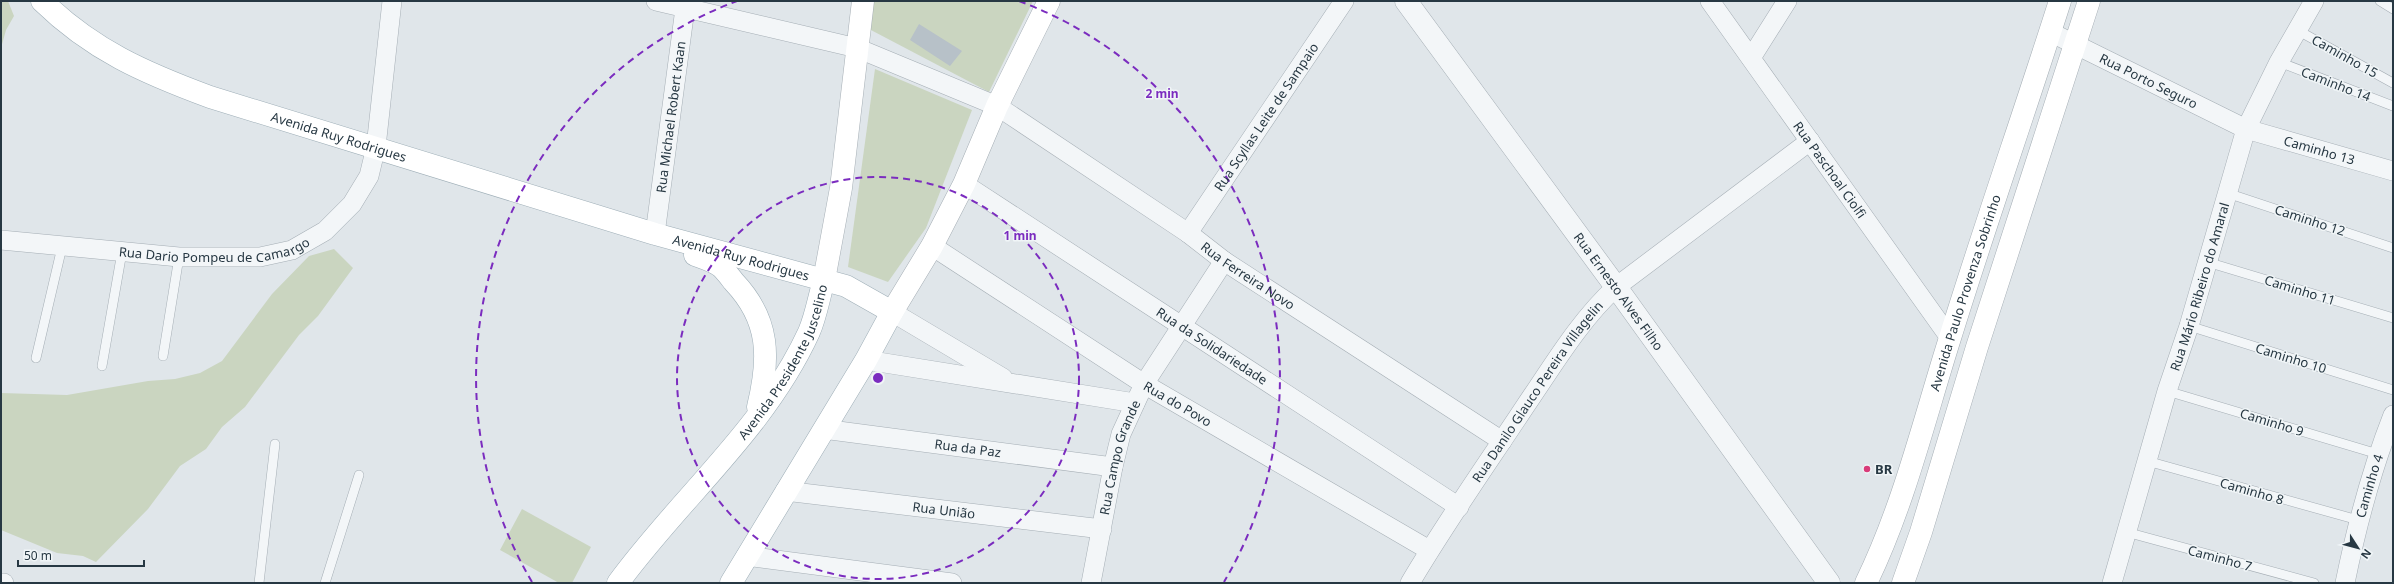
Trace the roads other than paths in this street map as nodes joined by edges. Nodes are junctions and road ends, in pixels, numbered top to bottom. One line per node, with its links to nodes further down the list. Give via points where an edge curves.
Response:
1 (42, 1): 27 (main road, Avenida Ruy Rodrigues, via 57,16 125,63 210,97)
2 (392, 1): 27 (street, Rua Dario Pompeu de Camargo)
3 (656, 1): 14 (street)
4 (863, 1): 19 (main road, Avenida Presidente Juscelino)
5 (1048, 1): 23 (main road)
6 (1344, 1): 32 (street, Rua Scyllas Leite de Sampaio)
7 (1406, 1): 42 (street, Rua Ernesto Alves Filho)
8 (1710, 1): 20 (street, Rua Paschoal Ciolfi)
9 (1787, 1): 20 (street)
10 (2060, 1): 17 (main road, Avenida Paulo Provenza Sobrinho)
11 (2089, 1): 18 (main road)
12 (2314, 1): 16 (street, Rua Mário Ribeiro do Amaral)
13 (2380, 1): 15 (lane)
14 (685, 4): 19 (street); 31 (street, Rua Michael Robert Kaan)
15 (2393, 9)
16 (2297, 30): 21 (street, Rua Mário Ribeiro do Amaral); 22 (lane, Caminho 15)
17 (2050, 32): 18 (street, Rua Porto Seguro); 47 (main road, Avenida Paulo Provenza Sobrinho)
18 (2077, 44): 25 (street, Rua Porto Seguro); 84 (main road, via 1977,347)
19 (857, 48): 23 (street); 41 (main road, Avenida Presidente Juscelino, via 841,188)
20 (1751, 58): 26 (street, Rua Paschoal Ciolfi)
21 (2279, 62): 24 (lane, Caminho 14); 25 (street, Rua Mário Ribeiro do Amaral)
22 (2393, 83)
23 (997, 106): 29 (main road); 32 (street, Rua Ferreira Novo)
24 (2393, 106)
25 (2246, 129): 28 (street, Caminho 13); 30 (street, Rua Mário Ribeiro do Amaral)
26 (1810, 141): 42 (street, Rua Danilo Glauco Pereira Villagelin); 47 (street, Rua Paschoal Ciolfi)
27 (376, 147): 31 (main road, Avenida Ruy Rodrigues); 38 (street, Rua Dario Pompeu de Camargo, via 369,176 352,204 325,231 292,250 260,257)
28 (2393, 171)
29 (964, 184): 34 (main road); 46 (street, Rua da Solidariedade)
30 (2227, 193): 36 (lane, Caminho 12); 40 (street, Rua Mário Ribeiro do Amaral)
31 (655, 234): 41 (main road, Avenida Ruy Rodrigues); 58 (main road, Avenida Ruy Rodrigues, via 720,267 748,296 764,333 766,352 765,380)
32 (1188, 234): 39 (street, Rua Ferreira Novo)
33 (1, 240): 35 (street, Rua Dario Pompeu de Camargo)
34 (932, 246): 43 (main road); 53 (street, Rua do Povo)
35 (62, 247): 37 (street, Rua Dario Pompeu de Camargo); 49 (lane)
36 (2393, 248)
37 (122, 252): 38 (street, Rua Dario Pompeu de Camargo); 51 (lane)
38 (179, 257): 48 (lane)
39 (1224, 261): 46 (street, Rua Campo Grande); 60 (street, Rua Ferreira Novo)
40 (2207, 262): 44 (lane, Caminho 11); 45 (street, Rua Mário Ribeiro do Amaral)
41 (824, 280): 43 (main road, Avenida Ruy Rodrigues, via 846,286); 58 (main road, Avenida Presidente Juscelino, via 809,331 790,368)
42 (1616, 287): 60 (street, Rua Danilo Glauco Pereira Villagelin, via 1600,302 1569,342); 82 (street, Rua Ernesto Alves Filho)
43 (892, 312): 50 (main road); 52 (street)
44 (2393, 318)
45 (2189, 326): 54 (street, Rua Mário Ribeiro do Amaral); 55 (lane, Caminho 10)
46 (1182, 327): 53 (street, Rua Campo Grande); 67 (street, Rua da Solidariedade)
47 (1950, 338): 83 (main road, Avenida Paulo Provenza Sobrinho, via 1899,507)
48 (163, 356)
49 (36, 358)
50 (866, 360): 52 (street, Rua do Povo); 59 (main road)
51 (102, 366)
52 (1011, 382): 56 (street, Rua do Povo)
53 (1144, 384): 56 (street, Rua Campo Grande); 71 (street, Rua do Povo)
54 (2167, 390): 62 (lane, Caminho 9); 63 (street, Rua Mário Ribeiro do Amaral)
55 (2393, 390)
56 (1134, 403): 64 (street, Rua Campo Grande, via 1121,434)
57 (2393, 415): 62 (street, Caminho 4)
58 (754, 424): 77 (main road, Avenida Presidente Juscelino, via 666,522)
59 (823, 429): 64 (street, Rua da Paz); 66 (main road)
60 (1502, 441): 67 (street, Rua Danilo Glauco Pereira Villagelin)
61 (275, 444): 75 (lane)
62 (2378, 454): 68 (street, Caminho 4)
63 (2147, 461): 68 (lane, Caminho 8); 70 (street, Rua Mário Ribeiro do Amaral)
64 (1113, 467): 69 (street, Rua Campo Grande)
65 (359, 475): 76 (lane)
66 (785, 491): 69 (street, Rua União); 72 (main road)
67 (1460, 507): 71 (street, Rua Danilo Glauco Pereira Villagelin)
68 (2358, 520): 87 (street, Caminho 4)
69 (1102, 529): 80 (street, Rua Campo Grande)
70 (2126, 532): 85 (street, Rua Mário Ribeiro do Amaral); 86 (lane, Caminho 7)
71 (1429, 550): 81 (street, Rua Danilo Glauco Pereira Villagelin)
72 (746, 556): 78 (main road); 79 (street)
73 (1, 583): 74 (street)
74 (4, 583)
75 (259, 583)
76 (325, 583)
77 (618, 583)
78 (731, 583)
79 (952, 583)
80 (1091, 583)
81 (1410, 583)
82 (1829, 583)
83 (1866, 583)
84 (1903, 583)
85 (2112, 583)
86 (2314, 583)
87 (2345, 583)

